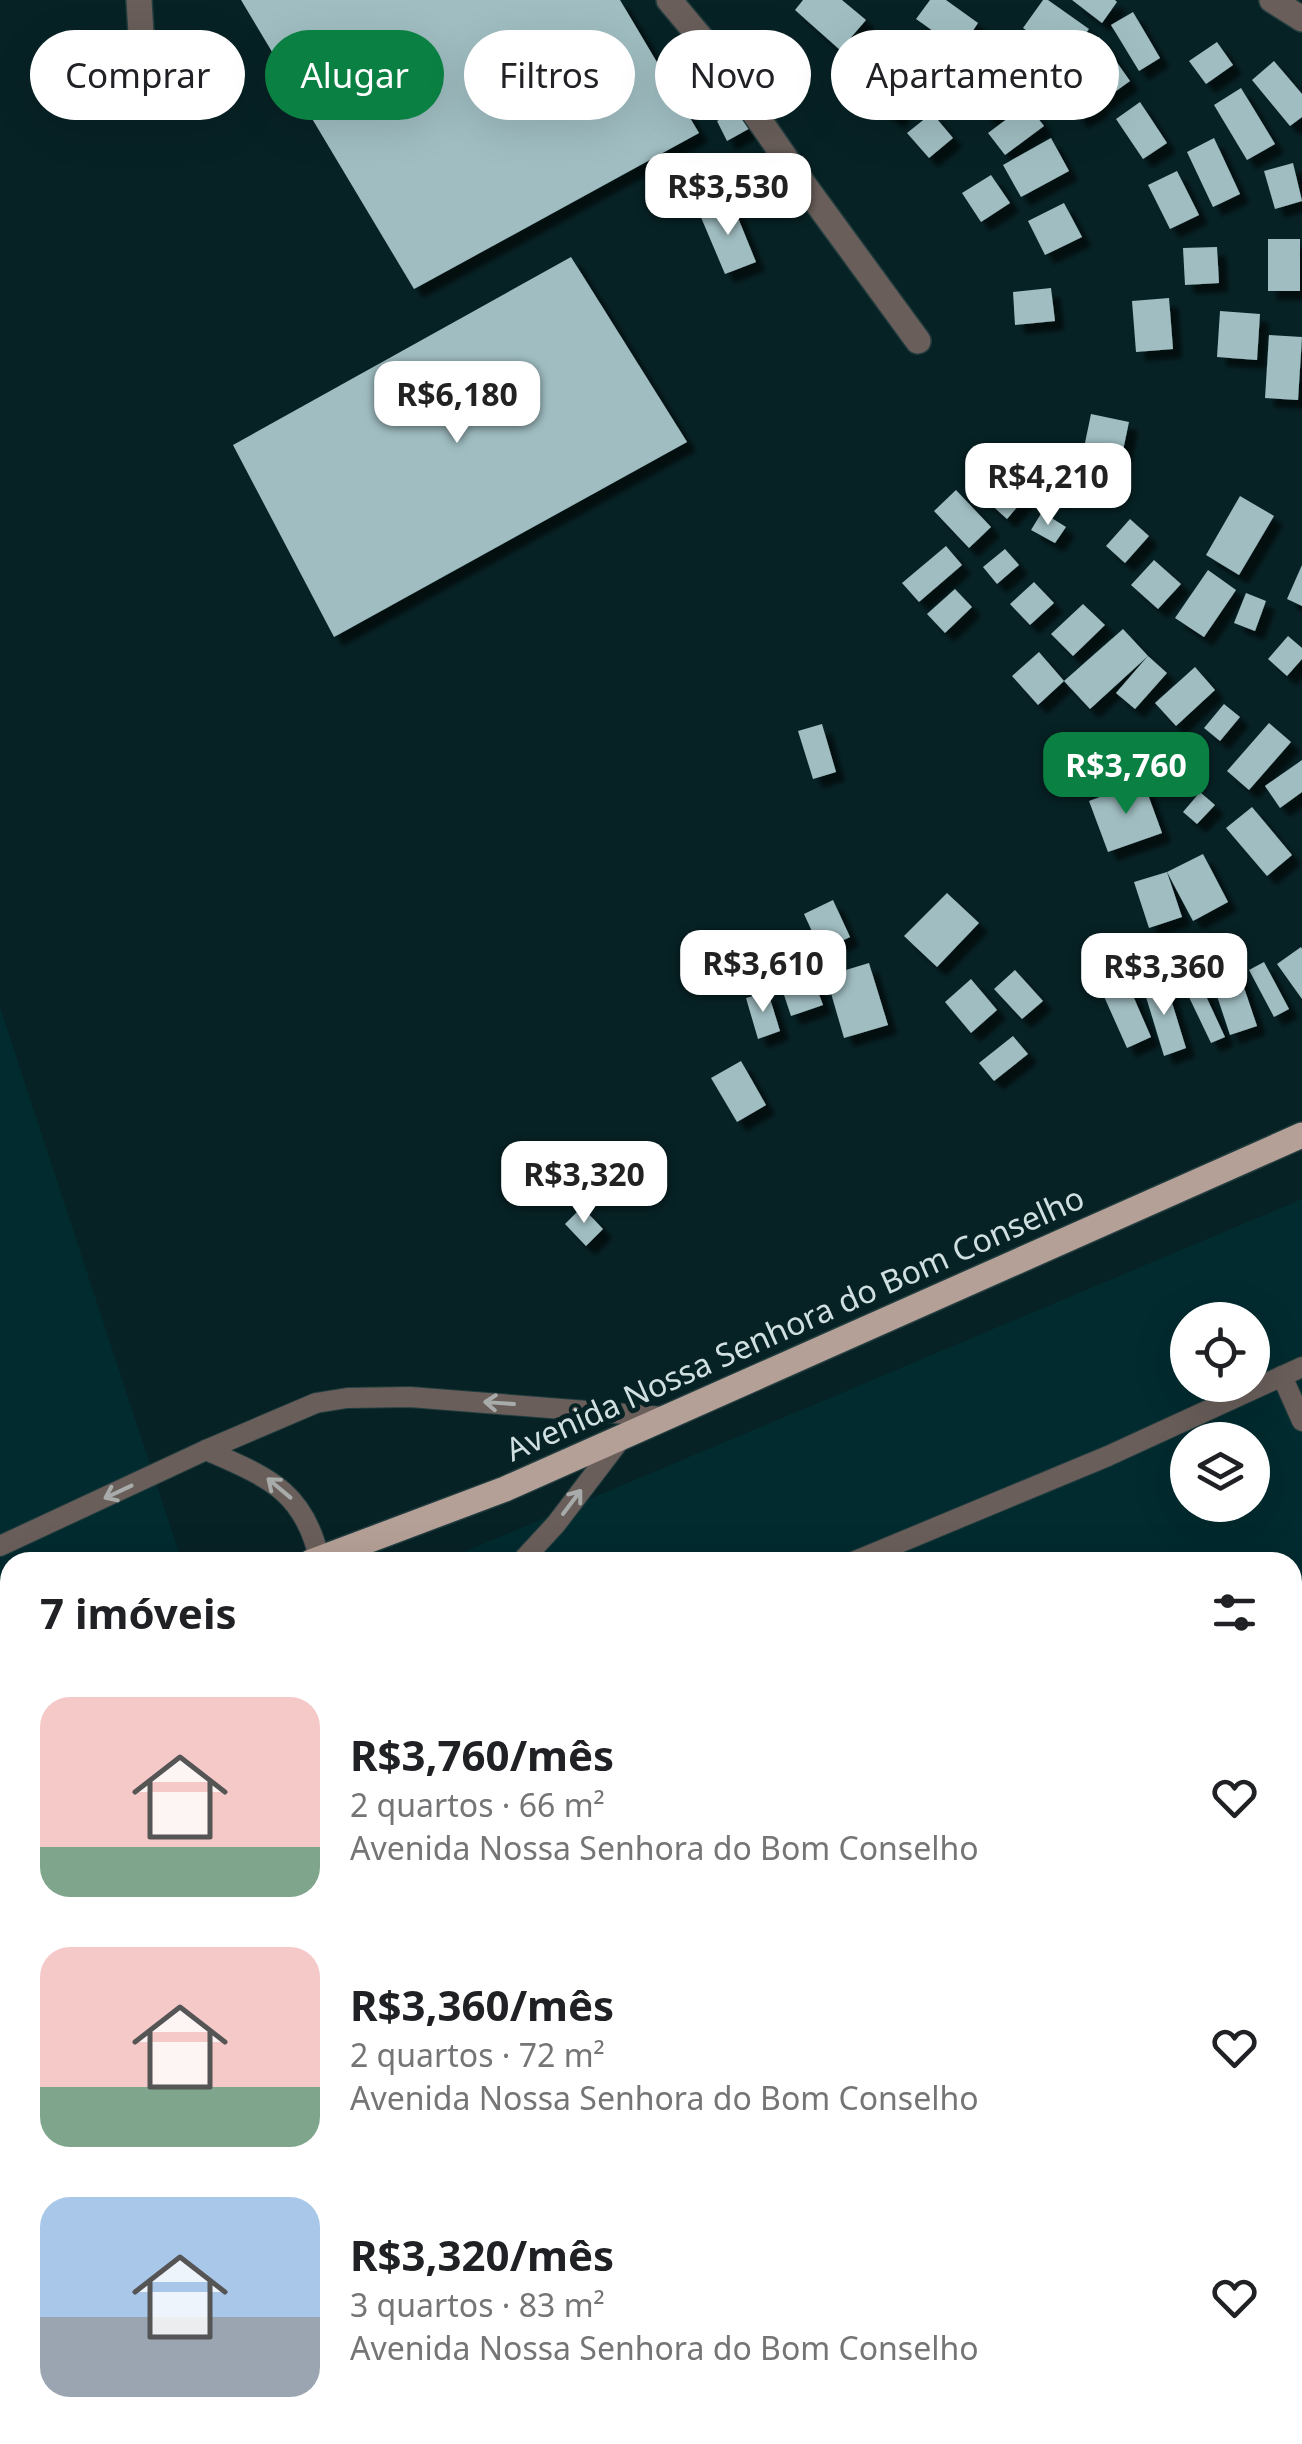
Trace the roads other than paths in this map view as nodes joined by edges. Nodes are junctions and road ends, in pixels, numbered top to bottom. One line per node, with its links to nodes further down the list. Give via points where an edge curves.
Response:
1 (139, 0): 5 (street)
2 (670, 0): 6 (street)
3 (1272, 0): 4 (street)
4 (1302, 18)
5 (141, 30)
6 (918, 341)
7 (1302, 1136): 10 (main road, Avenida Nossa Senhora do Bom Conselho)
8 (1302, 1367): 9 (lane)
9 (1282, 1376): 11 (lane); 18 (lane)
10 (666, 1417): 12 (main road, Avenida Nossa Senhora do Bom Conselho); 13 (lane, one-way to 13, via 347,1398 316,1403)
11 (1302, 1422)
12 (621, 1438): 16 (main road, Avenida Nossa Senhora do Bom Conselho); 17 (lane, one-way to 12)
13 (206, 1450): 14 (lane, one-way to 14); 15 (lane, one-way to 13, via 307,1520 280,1487)
14 (0, 1546)
15 (315, 1552)
16 (340, 1552)
17 (529, 1552)
18 (877, 1552)

